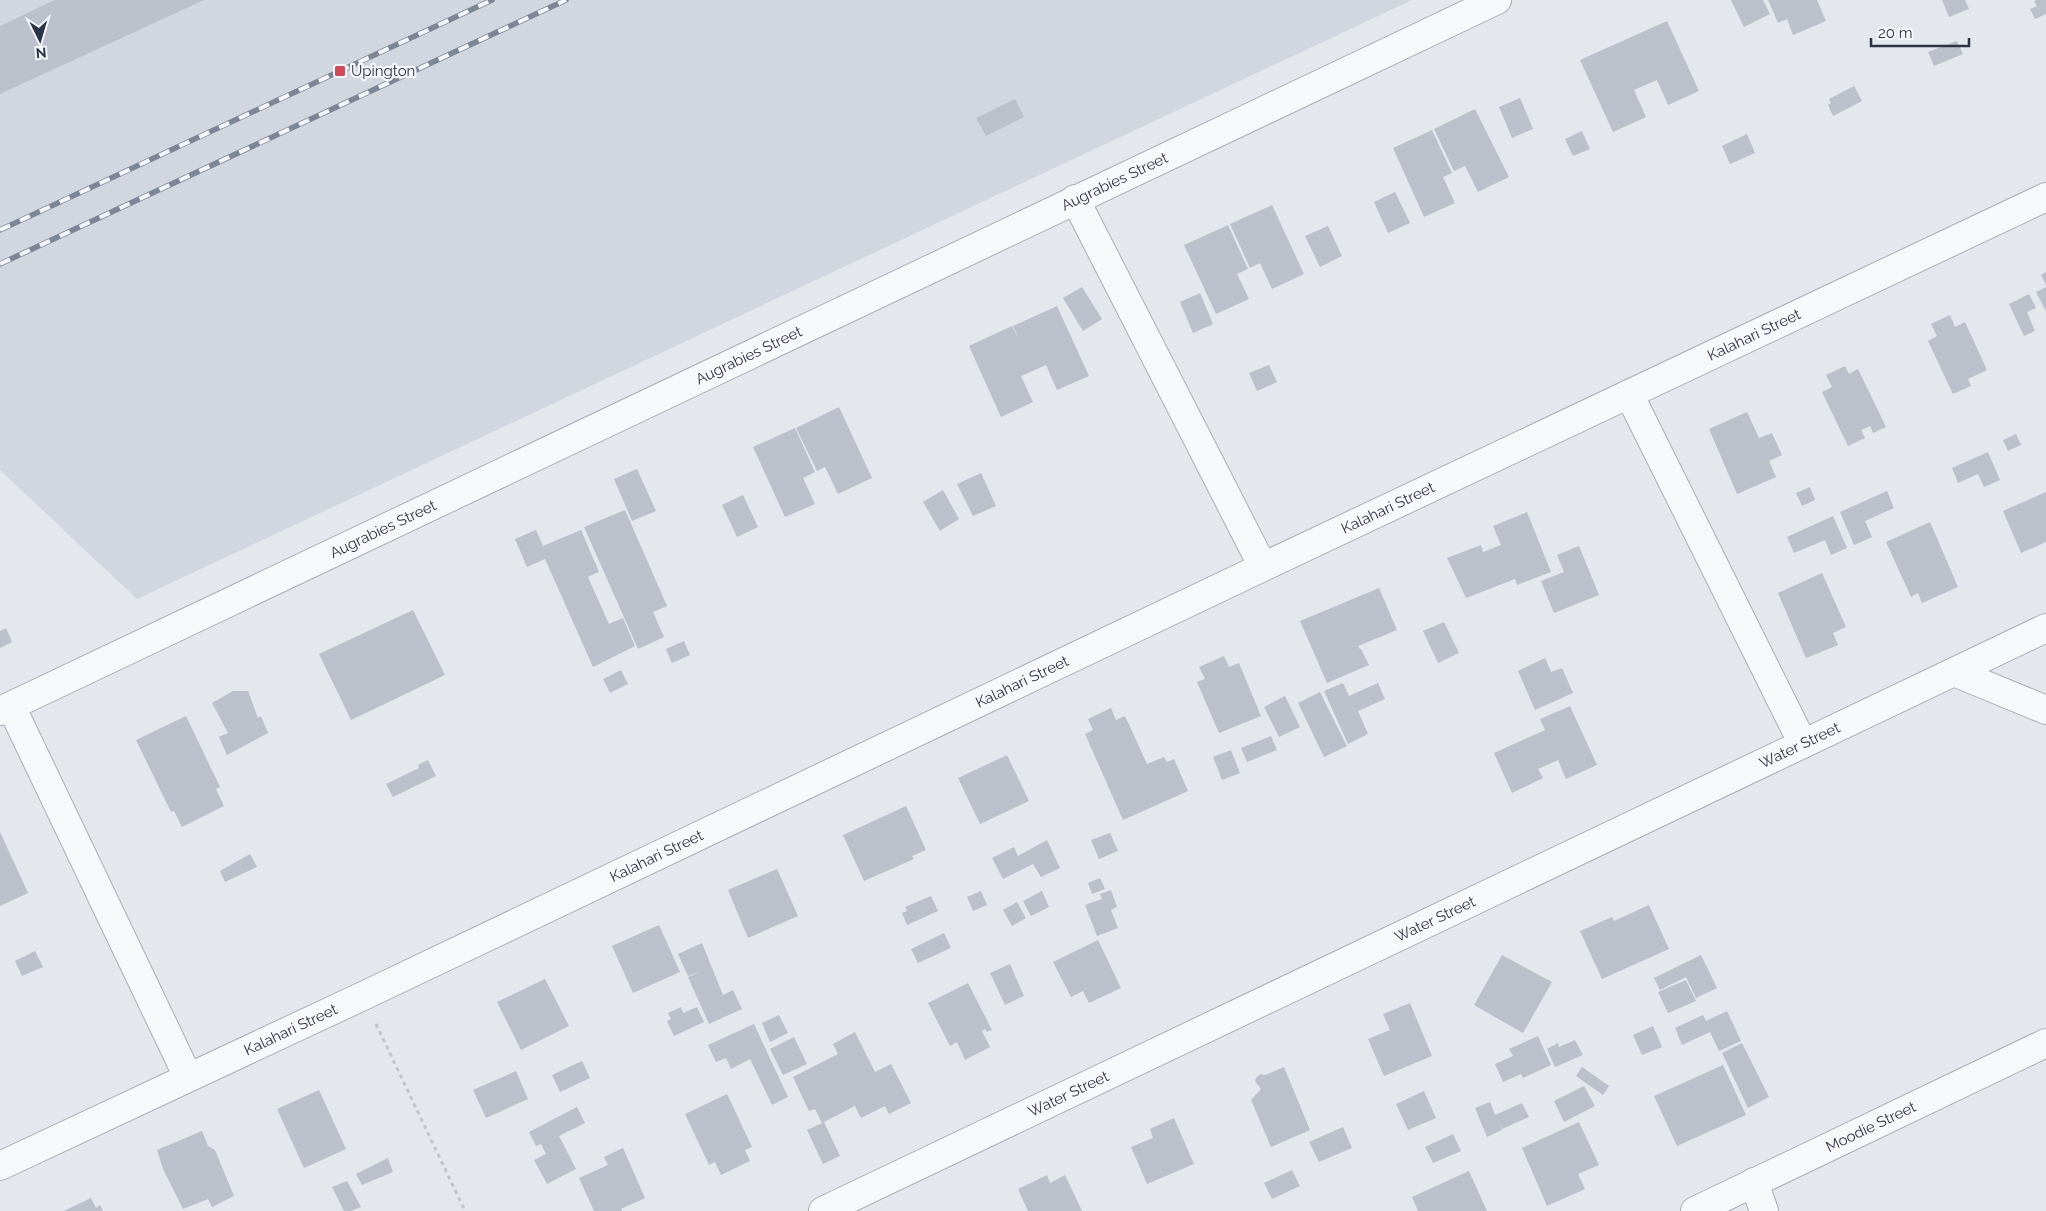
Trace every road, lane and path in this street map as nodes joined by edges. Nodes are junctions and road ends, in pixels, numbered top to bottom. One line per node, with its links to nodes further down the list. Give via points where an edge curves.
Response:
1 (1497, 0): 3 (street, Augrabies Street)
2 (2046, 197): 4 (street, Kalahari Street)
3 (1074, 199): 5 (street); 8 (street, Augrabies Street)
4 (1629, 394): 5 (street, Kalahari Street); 10 (street)
5 (1263, 567): 11 (street, Kalahari Street)
6 (2046, 628): 7 (street, Water Street)
7 (1954, 672): 9 (street); 10 (street, Water Street)
8 (5, 708): 13 (street)
9 (2046, 710)
10 (1802, 744): 17 (street, Water Street)
11 (363, 996): 13 (street, Kalahari Street); 16 (path)
12 (2046, 1044): 15 (street, Moodie Street)
13 (188, 1077): 14 (street, Kalahari Street)
14 (0, 1166)
15 (1754, 1182): 18 (street, Moodie Street); 19 (street)
16 (465, 1211)
17 (823, 1211)
18 (1695, 1211)
19 (1764, 1211)

